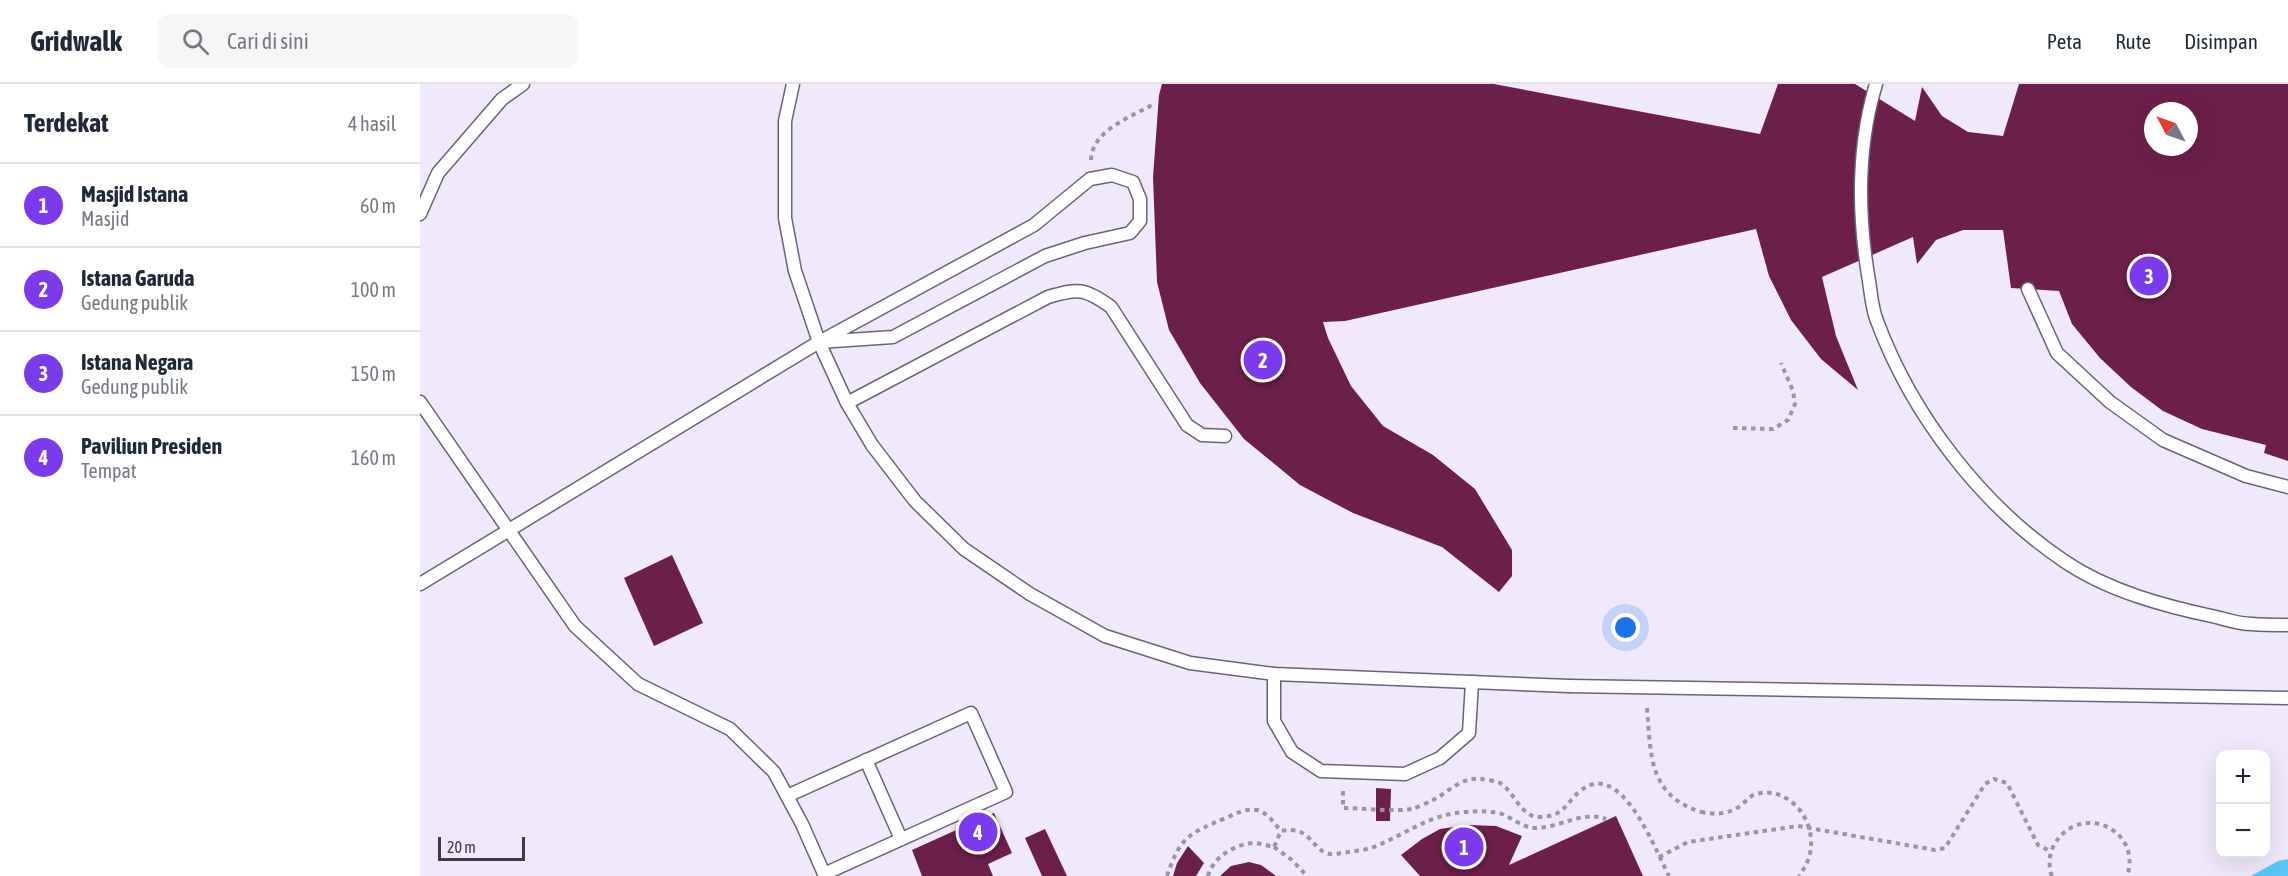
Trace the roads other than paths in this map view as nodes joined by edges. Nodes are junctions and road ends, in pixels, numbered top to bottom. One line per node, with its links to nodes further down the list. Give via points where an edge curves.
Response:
1 (523, 84): 4 (lane, via 502,99 438,173)
2 (793, 84): 6 (lane, via 784,121 784,218 795,271)
3 (1876, 84): 13 (lane, via 1869,108 1860,190 1865,260 1876,320 1906,385 1944,446 2000,509 2064,561 2112,586 2176,609 2250,624)
4 (420, 214)
5 (2028, 289): 10 (lane, via 2057,353 2110,402 2163,440 2246,476)
6 (819, 342): 6 (lane, via 1034,225 1090,179 1112,175 1133,182 1140,199 1140,221 1130,233 1045,256 892,337); 8 (lane); 11 (lane)
7 (420, 402): 11 (lane)
8 (847, 403): 9 (lane, via 1048,297 1071,290 1092,293 1111,307 1187,425 1202,435); 14 (lane, via 872,445 915,501 964,549 1030,594 1106,636 1127,643 1190,663)
9 (1225, 436)
10 (2288, 487)
11 (509, 530): 12 (lane); 18 (lane, via 575,626 638,684 730,729 774,772)
12 (420, 584)
13 (2288, 625)
14 (1274, 675): 15 (lane); 15 (lane, via 1274,721 1292,752 1321,771 1343,772 1405,774 1440,758 1469,732)
15 (1472, 682): 16 (lane, bridge, via 1569,687)
16 (2288, 698)
17 (866, 760): 18 (lane); 19 (lane); 19 (lane, via 971,713 1006,792)
18 (787, 796): 20 (lane)
19 (901, 839): 20 (lane)
20 (824, 875)

